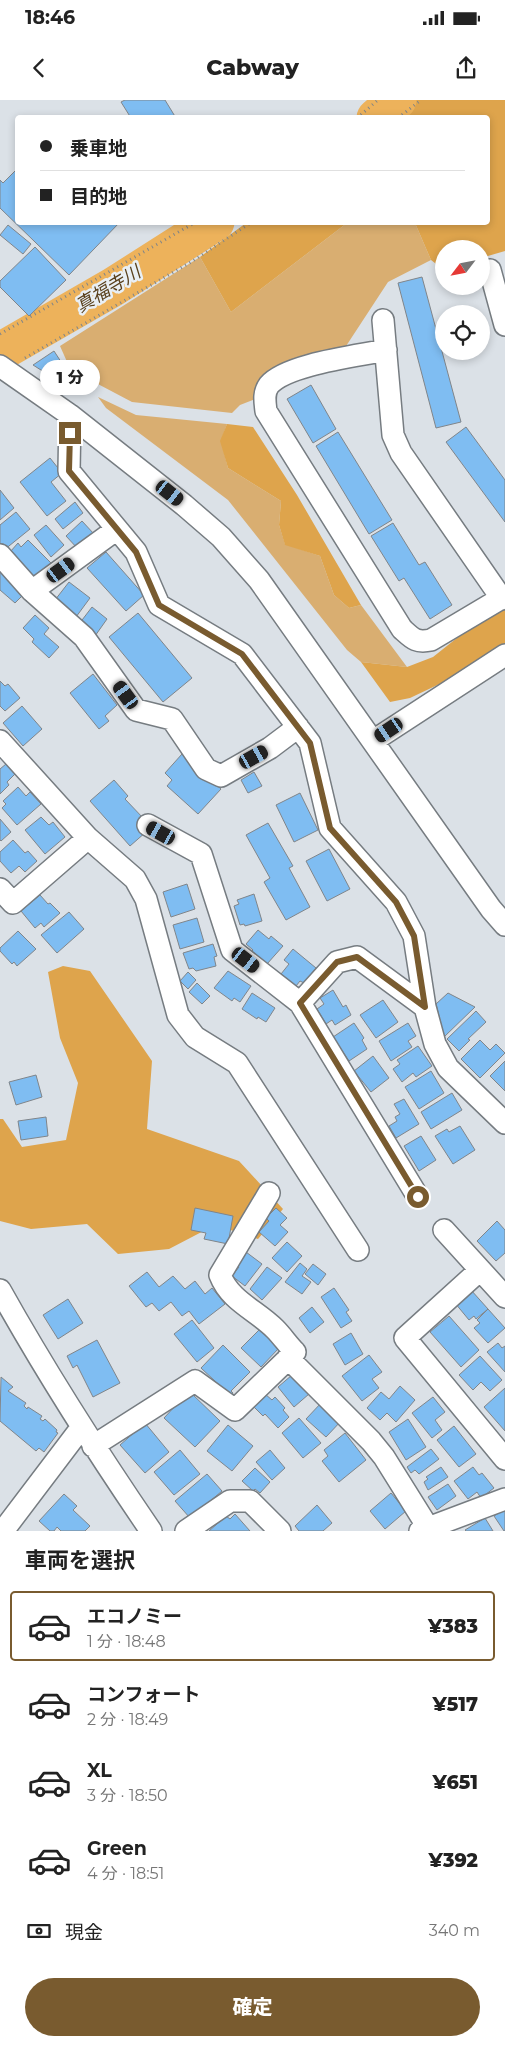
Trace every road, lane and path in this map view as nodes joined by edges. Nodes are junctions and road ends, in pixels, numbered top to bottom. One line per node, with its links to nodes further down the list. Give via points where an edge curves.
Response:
1 (378, 100): 3 (path)
2 (421, 100): 4 (path)
3 (360, 115)
4 (402, 115)
5 (191, 225): 10 (path)
6 (247, 225): 12 (path, via 191,262)
7 (490, 270): 9 (street)
8 (383, 320): 11 (street)
9 (505, 325)
10 (0, 334)
11 (386, 350): 17 (street, via 393,434 401,453); 17 (street, via 293,369 269,385 264,397 266,411 402,629 412,638 420,642 431,640)
12 (2, 367): 13 (street)
13 (70, 415): 14 (street, via 69,471); 21 (street, via 184,504 221,538 259,580)
14 (117, 529): 16 (street); 19 (street, via 136,552 159,605 242,654)
15 (0, 556): 16 (street)
16 (32, 591): 19 (street, via 84,637 136,710 172,719 206,769 221,776 270,748)
17 (503, 598)
18 (505, 655): 21 (street)
19 (298, 726): 27 (street, via 310,743 330,828 396,902 414,936)
20 (0, 741): 23 (street)
21 (373, 741): 25 (street)
22 (148, 825): 26 (street, via 201,854 232,950)
23 (88, 838): 24 (street, via 13,903); 32 (street, via 135,879 146,899 178,1015 195,1037 237,1063)
24 (0, 889)
25 (505, 925)
26 (300, 1003): 27 (street, via 337,962 357,957); 30 (street)
27 (425, 1007): 28 (street, via 435,1044 448,1068)
28 (505, 1124)
29 (269, 1193): 36 (street, via 220,1275 233,1296 274,1328 295,1352)
30 (418, 1197)
31 (444, 1230): 33 (street)
32 (358, 1250)
33 (480, 1270): 35 (street); 39 (street, via 405,1338)
34 (0, 1290): 37 (street)
35 (505, 1297)
36 (288, 1358): 38 (street, via 235,1410 194,1381); 42 (street, via 384,1457)
37 (81, 1428): 38 (street); 41 (street)
38 (93, 1446): 43 (street)
39 (505, 1459)
40 (505, 1499): 42 (street)
41 (8, 1528)
42 (425, 1530)
43 (151, 1531)
44 (186, 1531): 45 (street, via 230,1501 250,1501)
45 (280, 1531)

